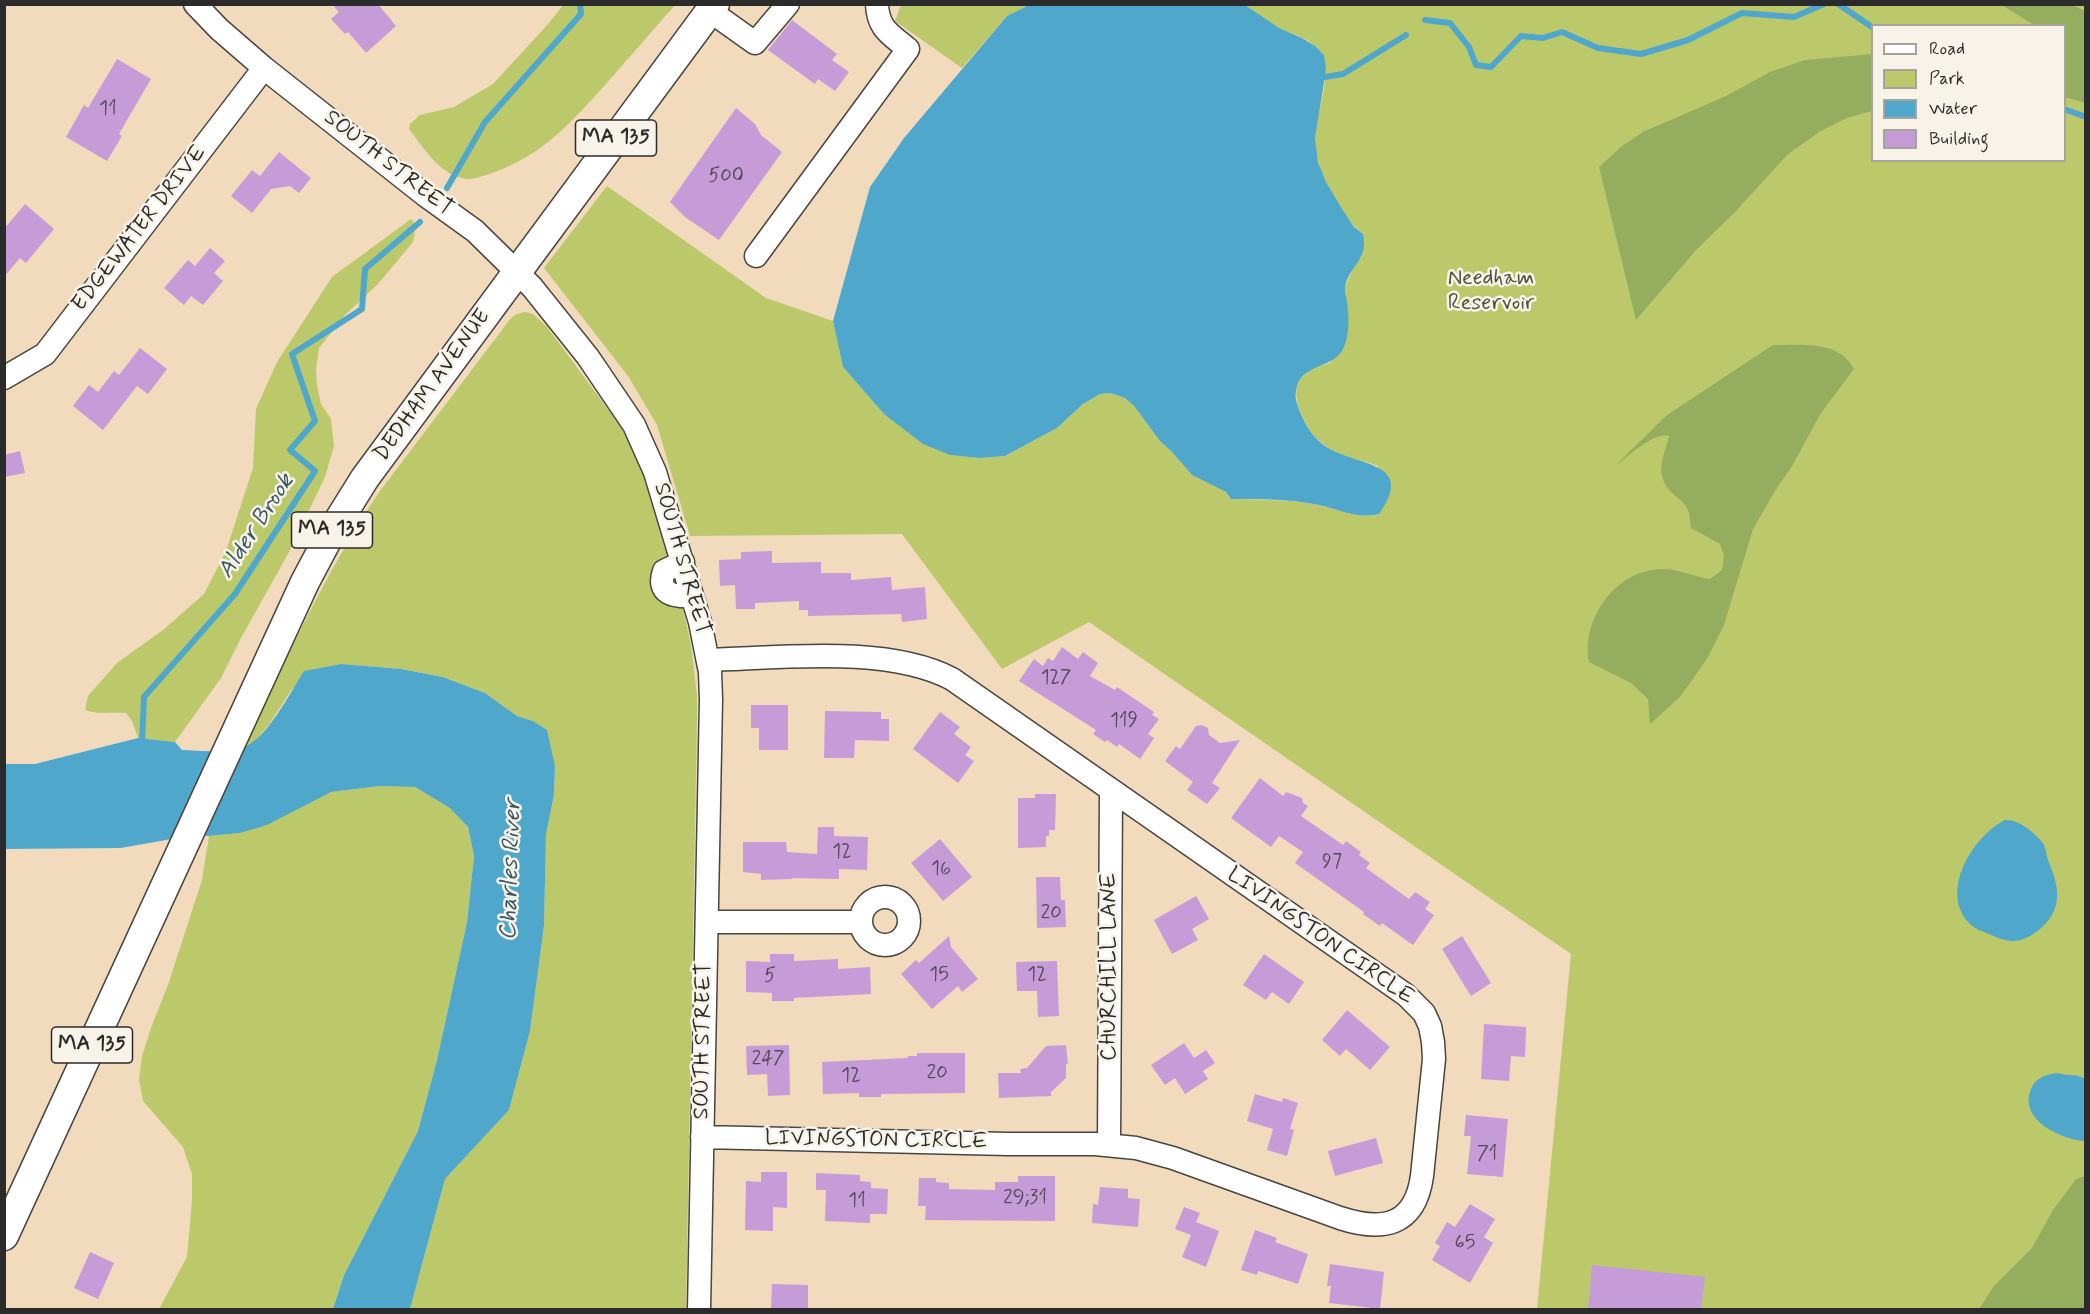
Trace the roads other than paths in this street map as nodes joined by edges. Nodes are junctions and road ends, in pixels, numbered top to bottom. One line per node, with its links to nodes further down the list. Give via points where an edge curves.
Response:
1 (195, 4): 5 (street, SOUTH STREET)
2 (788, 4): 4 (street, via 755,44)
3 (877, 4): 6 (street, via 882,27 908,49)
4 (713, 8): 7 (main road, DEDHAM AVENUE / MA 135)
5 (264, 68): 7 (street, SOUTH STREET, via 475,231); 8 (street, EDGEWATER DRIVE, via 45,354)
6 (756, 256)
7 (518, 272): 9 (street, SOUTH STREET, via 574,338 634,425 655,472); 15 (main road, DEDHAM AVENUE / MA 135, via 365,478 304,582)
8 (4, 378)
9 (708, 660): 10 (street, LIVINGSTON CIRCLE, via 852,657 923,667 952,679); 11 (street, SOUTH STREET, via 711,699)
10 (1111, 790): 14 (street, CHURCHILL LANE); 14 (street, LIVINGSTON CIRCLE, via 1406,995 1427,1019 1434,1059 1418,1194 1405,1214 1392,1222 1352,1222 1160,1154)
11 (707, 922): 12 (street); 13 (street, SOUTH STREET)
12 (860, 922)
13 (702, 1137): 14 (street, LIVINGSTON CIRCLE); 16 (street, SOUTH STREET)
14 (1109, 1145)
15 (4, 1236)
16 (699, 1310)

